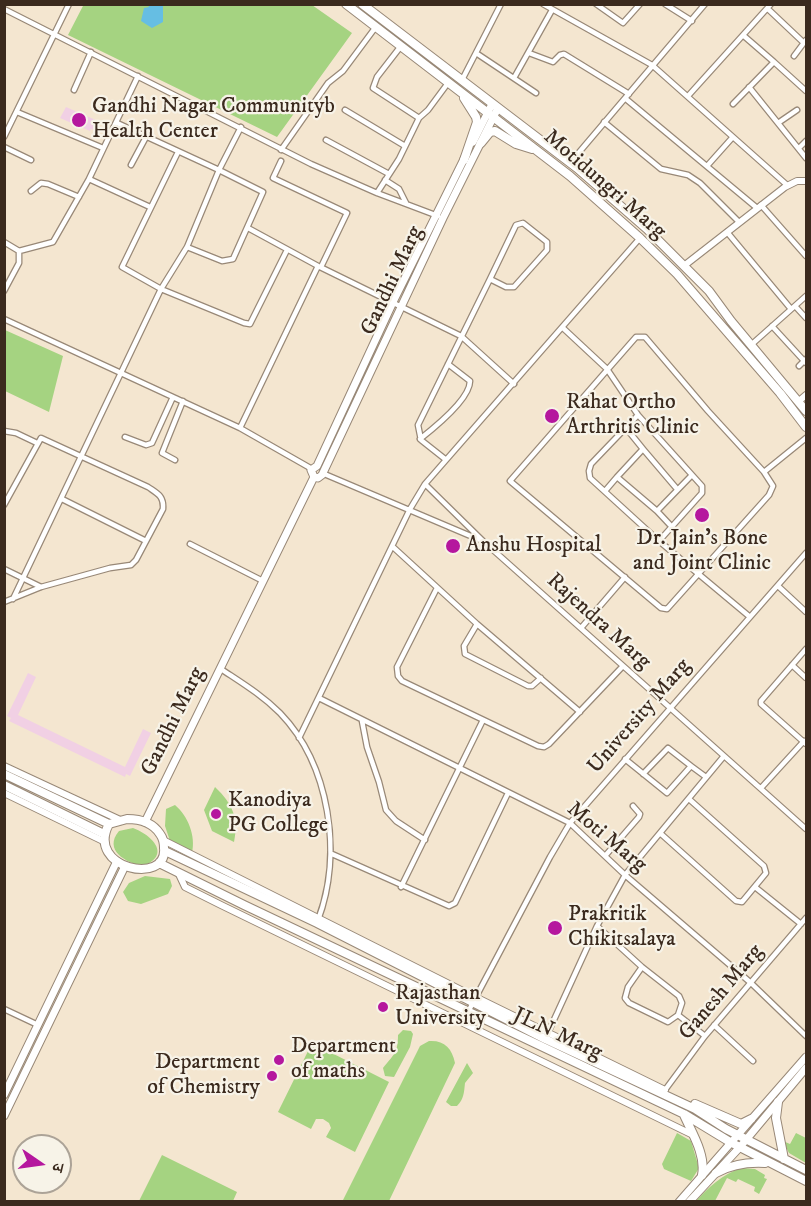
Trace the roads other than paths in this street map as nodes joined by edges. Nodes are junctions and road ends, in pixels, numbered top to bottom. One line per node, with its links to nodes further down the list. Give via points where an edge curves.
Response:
1 (69, 4): 15 (street)
2 (346, 4): 14 (main road, Motidungri Marg)
3 (501, 4): 20 (street)
4 (543, 4): 12 (street)
5 (596, 4): 6 (street, via 623,23)
6 (640, 4)
7 (665, 4): 13 (street)
8 (705, 4): 13 (street)
9 (366, 6): 27 (main road)
10 (770, 7): 16 (street); 17 (street)
11 (4, 9): 15 (street)
12 (552, 10): 21 (street); 24 (street)
13 (692, 21): 24 (street)
14 (375, 28): 18 (main road, Motidungri Marg); 57 (street, via 328,83)
15 (56, 34): 19 (street); 40 (street)
16 (744, 36): 23 (street); 35 (street)
17 (805, 41): 22 (street)
18 (401, 46): 28 (main road, Motidungri Marg); 42 (street, via 372,88)
19 (91, 52): 25 (street); 30 (street)
20 (476, 53): 26 (street); 27 (street)
21 (530, 53): 26 (street); 34 (street, via 553,63 564,54)
22 (794, 56)
23 (774, 62): 29 (street); 31 (street)
24 (652, 65): 34 (street); 35 (street)
25 (138, 76): 44 (street); 46 (street)
26 (514, 78): 33 (street)
27 (462, 80): 37 (main road)
28 (448, 83): 32 (main road, Motidungri Marg); 42 (street)
29 (749, 87): 36 (street); 45 (street)
30 (74, 90)
31 (807, 91)
32 (461, 93): 41 (main road, Motidungri Marg); 62 (main road, via 477,122)
33 (536, 93)
34 (627, 96): 43 (street); 66 (street)
35 (688, 96): 49 (street)
36 (733, 104)
37 (495, 106): 41 (main road); 64 (main road)
38 (345, 110): 53 (street)
39 (797, 110): 45 (street)
40 (17, 112): 47 (street); 56 (street)
41 (490, 116): 52 (main road, Gandhi Marg); 58 (main road, Motidungri Marg); 62 (main road)
42 (419, 118): 53 (street)
43 (604, 122): 64 (street); 80 (street, via 660,169 694,179)
44 (117, 123): 48 (street); 56 (street)
45 (778, 123): 55 (street)
46 (241, 127): 57 (street); 67 (street)
47 (4, 137)
48 (146, 137): 59 (street); 65 (street)
49 (732, 138): 66 (street); 72 (street)
50 (327, 140): 68 (street)
51 (807, 141): 55 (street)
52 (481, 143): 58 (main road, via 495,131 516,144); 79 (main road, Gandhi Marg)
53 (405, 146): 68 (street)
54 (4, 147): 61 (street)
55 (799, 147): 60 (street)
56 (103, 148): 69 (street)
57 (281, 150): 74 (street)
58 (537, 150): 83 (main road, Motidungri Marg)
59 (178, 152): 67 (street); 78 (street)
60 (807, 158)
61 (31, 160)
62 (464, 160): 79 (main road)
63 (281, 161): 90 (street, via 273,178 347,213)
64 (570, 163): 89 (main road)
65 (131, 165)
66 (707, 166): 77 (street)
67 (219, 170): 81 (street, via 262,192); 85 (street)
68 (389, 174): 70 (street)
69 (89, 179): 75 (street); 78 (street)
70 (385, 180): 74 (street); 76 (street, via 399,189)
71 (807, 181): 72 (street)
72 (787, 185): 77 (street)
73 (31, 191): 75 (street, via 41,183)
74 (378, 193): 76 (street)
75 (79, 197): 87 (street, via 53,242)
76 (406, 203): 79 (street)
77 (759, 206): 80 (street); 88 (street)
78 (150, 207): 92 (street, via 122,267)
79 (440, 216): 95 (main road)
80 (739, 222): 82 (street)
81 (248, 228): 85 (street, via 228,262); 86 (street)
82 (727, 231): 89 (street); 96 (street)
83 (640, 238): 100 (street); 115 (main road, Motidungri Marg, via 677,274)
84 (4, 242): 87 (street)
85 (187, 247): 92 (street)
86 (287, 250): 90 (street); 92 (street, via 250,324)
87 (19, 251): 93 (street, via 19,262)
88 (807, 256)
89 (685, 265): 102 (main road)
90 (320, 267): 95 (street); 116 (street)
91 (490, 279): 91 (street, via 514,287 547,250 547,242 523,223 516,225); 101 (street)
92 (161, 289): 107 (street)
93 (4, 291)
94 (807, 296): 96 (street)
95 (397, 304): 101 (street); 127 (main road)
96 (793, 308): 97 (street); 99 (street)
97 (807, 318)
98 (4, 319): 107 (street)
99 (772, 326): 102 (street); 103 (street)
100 (563, 328): 106 (street); 108 (street)
101 (461, 336): 104 (street); 108 (street)
102 (751, 345): 112 (main road)
103 (806, 361): 105 (street)
104 (448, 364): 121 (street, via 418,425); 121 (street, via 470,381 468,390 437,426)
105 (800, 366)
106 (607, 369): 114 (street); 128 (street, via 636,337 645,338); 148 (street, via 510,481)
107 (121, 373): 110 (street); 124 (street)
108 (514, 384): 126 (street)
109 (807, 394): 112 (street)
110 (173, 397): 111 (street); 119 (street, via 152,443 146,446)
111 (183, 401): 116 (street); 125 (street, via 162,453)
112 (799, 401): 113 (main road)
113 (807, 411)
114 (638, 415): 117 (street); 129 (street)
115 (807, 427)
116 (240, 428): 127 (street)
117 (626, 428): 123 (street); 133 (street, via 591,464 591,478)
118 (4, 431): 122 (street)
119 (125, 437)
120 (807, 438): 128 (street)
121 (420, 439): 126 (street)
122 (37, 443): 124 (street, via 41,438); 134 (street)
123 (643, 449): 130 (street); 132 (street)
124 (82, 457): 135 (street); 140 (street, via 148,487 164,500)
125 (175, 459)
126 (445, 459): 131 (street)
127 (318, 470): 137 (street); 150 (main road, Gandhi Marg, via 311,474 314,477)
128 (764, 472): 147 (street, via 773,486 769,495)
129 (692, 475): 132 (street); 139 (street, via 702,486 702,493)
130 (617, 477): 133 (street); 138 (street)
131 (425, 484): 137 (street); 141 (street, Rajendra Marg)
132 (677, 489): 138 (street)
133 (604, 491): 142 (street)
134 (6, 497): 136 (street)
135 (62, 499): 140 (street); 149 (street)
136 (4, 505)
137 (410, 509): 141 (street); 144 (street)
138 (657, 511): 139 (street)
139 (672, 526): 142 (street)
140 (146, 540): 152 (street, via 131,565)
141 (483, 541): 159 (street, Rajendra Marg)
142 (659, 541): 147 (street)
143 (190, 544): 150 (street)
144 (393, 547): 153 (street); 166 (street)
145 (807, 553): 151 (street, University Marg)
146 (4, 569): 149 (street)
147 (699, 573): 148 (street, via 667,609); 157 (street)
148 (625, 577): 159 (street)
149 (23, 578): 152 (street); 154 (street)
150 (263, 581): 163 (main road, Gandhi Marg)
151 (778, 586): 156 (street); 157 (street, University Marg)
152 (41, 587): 154 (street)
153 (437, 588): 158 (street); 169 (street, via 397,667 398,676)
154 (13, 599): 155 (street)
155 (4, 602)
156 (807, 612)
157 (750, 617): 167 (street, University Marg)
158 (477, 624): 164 (street); 164 (street, via 464,646 465,654 528,686)
159 (581, 628): 162 (street, Rajendra Marg)
160 (807, 649): 161 (street)
161 (792, 665): 165 (street); 172 (street, via 761,704)
162 (623, 666): 167 (street, Rajendra Marg); 168 (street)
163 (221, 669): 171 (street, via 260,693); 188 (main road, Gandhi Marg)
164 (541, 678): 168 (street)
165 (807, 678)
166 (319, 698): 170 (street, Moti Marg); 171 (street)
167 (670, 708): 173 (street, Rajendra Marg); 174 (street, University Marg)
168 (580, 712): 169 (street, via 544,747)
169 (483, 720): 177 (street)
170 (362, 721): 177 (street, Moti Marg); 195 (street, via 386,810)
171 (299, 738): 197 (street, via 322,792)
172 (805, 743): 182 (street)
173 (724, 756): 180 (street); 182 (street, Rajendra Marg)
174 (625, 759): 179 (street); 189 (street, University Marg)
175 (4, 766): 187 (street)
176 (691, 766): 179 (street, via 668,747); 179 (street, via 667,793); 180 (street)
177 (460, 768): 184 (street, Moti Marg); 195 (street)
178 (4, 774): 190 (main road)
179 (643, 774)
180 (706, 777): 185 (street)
181 (4, 785): 193 (main road)
182 (761, 788): 191 (street, Rajendra Marg)
183 (4, 793): 193 (street)
184 (508, 793): 189 (street, Moti Marg); 204 (street, via 455,903 448,906)
185 (690, 799): 192 (street); 205 (street, via 764,866 766,873)
186 (633, 806): 198 (street, via 639,817)
187 (120, 820): 188 (main road); 190 (main road)
188 (145, 822): 194 (main road)
189 (570, 822): 198 (street, Moti Marg); 212 (street, University Marg)
190 (109, 824): 193 (main road)
191 (807, 829)
192 (660, 833): 203 (street); 205 (street, via 736,901 742,902)
193 (104, 837): 199 (main road, via 108,852)
194 (163, 840): 196 (main road); 207 (street)
195 (424, 840): 204 (street)
196 (165, 851): 200 (main road); 207 (main road, JLN Marg)
197 (332, 854): 204 (street); 207 (street)
198 (605, 856): 203 (street, Moti Marg)
199 (117, 861): 201 (main road); 216 (main road)
200 (159, 863): 201 (main road, via 140,870); 202 (main road, JLN Marg)
201 (125, 866): 228 (main road)
202 (177, 872): 214 (main road, JLN Marg); 231 (street, via 186,887 221,905)
203 (625, 875): 209 (street); 211 (street, Moti Marg)
204 (401, 887)
205 (755, 887): 208 (street)
206 (807, 918): 208 (street, Ganesh Marg)
207 (317, 921): 212 (main road, JLN Marg)
208 (801, 924): 211 (street, Ganesh Marg)
209 (597, 926): 210 (street); 218 (street)
210 (642, 967): 215 (street, via 679,996 682,1003); 215 (street, via 625,998 668,1022)
211 (751, 983): 217 (street, Ganesh Marg); 220 (street, Moti Marg)
212 (474, 1000): 214 (street, University Marg); 218 (main road, JLN Marg)
213 (4, 1009): 216 (street)
214 (468, 1012): 227 (main road, JLN Marg)
215 (678, 1015): 219 (street)
216 (38, 1025): 225 (main road)
217 (714, 1025): 219 (street, Ganesh Marg); 222 (street)
218 (547, 1036): 224 (main road, JLN Marg)
219 (705, 1036): 224 (street, Ganesh Marg)
220 (807, 1036)
221 (807, 1057): 229 (main road)
222 (753, 1061)
223 (805, 1071): 226 (main road)
224 (663, 1091): 229 (main road, via 734,1122 741,1124); 230 (main road, JLN Marg)
225 (4, 1095)
226 (778, 1102): 232 (main road); 235 (main road, via 776,1118)
227 (684, 1114): 231 (main road); 233 (main road, JLN Marg)
228 (4, 1116)
229 (751, 1119): 230 (main road)
230 (737, 1134): 232 (main road, JLN Marg); 233 (main road)
231 (693, 1135): 239 (main road, via 704,1168)
232 (747, 1139): 234 (main road); 235 (main road, JLN Marg)
233 (730, 1142): 234 (main road, JLN Marg); 239 (main road)
234 (740, 1147): 236 (main road, JLN Marg); 238 (main road)
235 (784, 1158): 237 (main road, JLN Marg)
236 (770, 1164): 238 (main road, via 736,1164); 240 (main road, JLN Marg)
237 (807, 1170)
238 (716, 1173): 242 (main road)
239 (702, 1175): 241 (main road)
240 (807, 1181)
241 (679, 1202)
242 (689, 1202)

